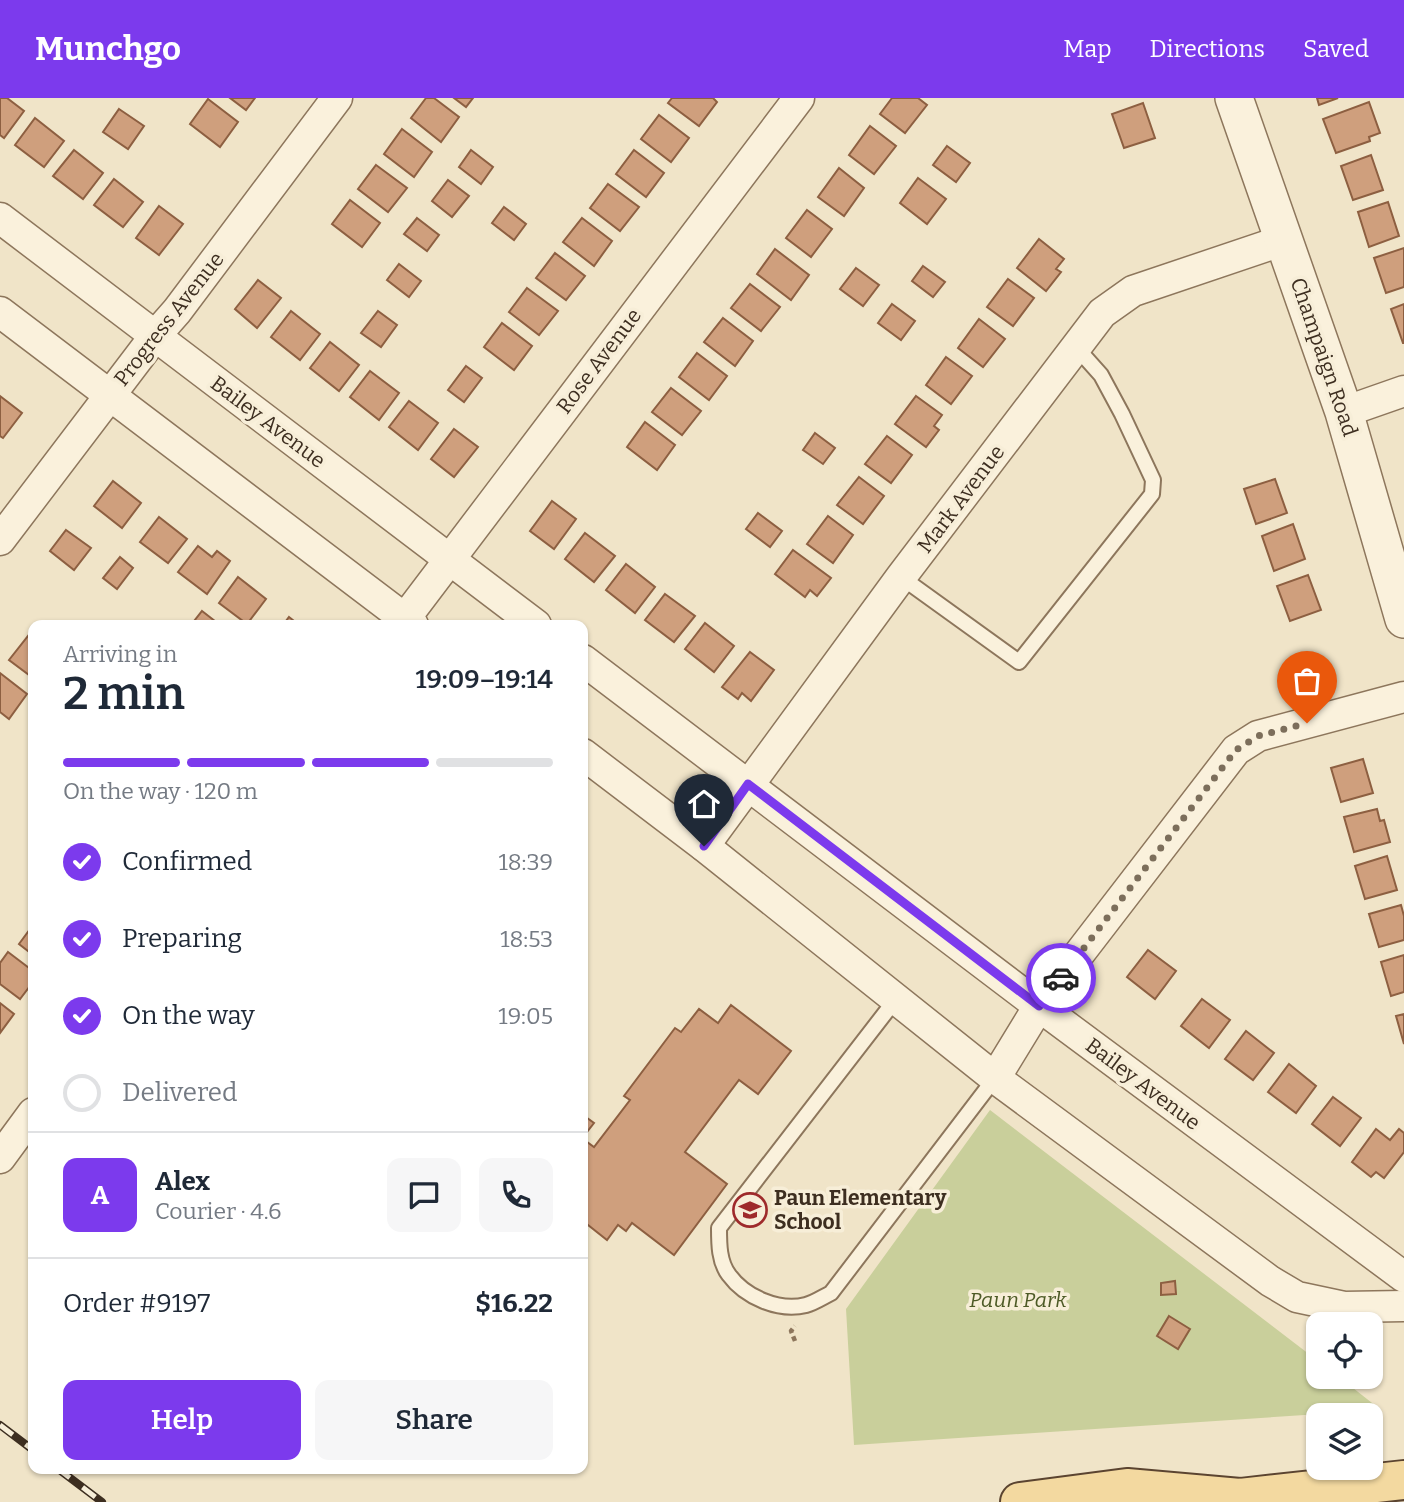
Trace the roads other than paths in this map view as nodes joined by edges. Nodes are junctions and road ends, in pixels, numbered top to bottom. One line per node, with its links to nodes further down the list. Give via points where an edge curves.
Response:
1 (337, 98): 7 (street, Progress Avenue)
2 (799, 98): 13 (street, Rose Avenue)
3 (1234, 98): 5 (street, Champaign Road)
4 (0, 218): 7 (street, Bailey Avenue)
5 (1284, 240): 8 (street, Mark Avenue, via 1133,291 1102,313); 11 (street, Champaign Road)
6 (0, 312): 10 (street)
7 (155, 336): 10 (street, Progress Avenue); 13 (street, Bailey Avenue)
8 (1076, 347): 14 (street, Mark Avenue); 14 (lane, via 1101,375 1122,414 1153,480 1152,494 1019,662)
9 (1404, 391): 11 (street)
10 (110, 394): 12 (street, Progress Avenue); 16 (street)
11 (1344, 412): 15 (street, Champaign Road)
12 (0, 540)
13 (449, 560): 17 (street, Rose Avenue); 18 (street, Bailey Avenue)
14 (901, 577): 22 (street, Mark Avenue)
15 (1404, 619)
16 (402, 620)
17 (408, 620)
18 (529, 620)
19 (588, 664): 22 (street, Bailey Avenue)
20 (1404, 697): 25 (street, via 1258,736 1236,750)
21 (588, 758): 23 (street)
22 (748, 784): 23 (street, Mark Avenue); 25 (street, Bailey Avenue)
23 (704, 846): 24 (street)
24 (896, 999): 26 (street); 26 (lane, via 719,1228 720,1254 728,1274 750,1295 768,1303 807,1305 831,1293)
25 (1039, 1006): 26 (street); 29 (street, Bailey Avenue)
26 (995, 1078): 30 (street, via 1297,1297 1344,1307)
27 (28, 1120): 28 (street)
28 (0, 1158)
29 (1404, 1277)
30 (1404, 1306)
31 (1388, 1488): 32 (main road)
32 (1234, 1500): 33 (main road, via 1127,1488)
33 (1020, 1502)

